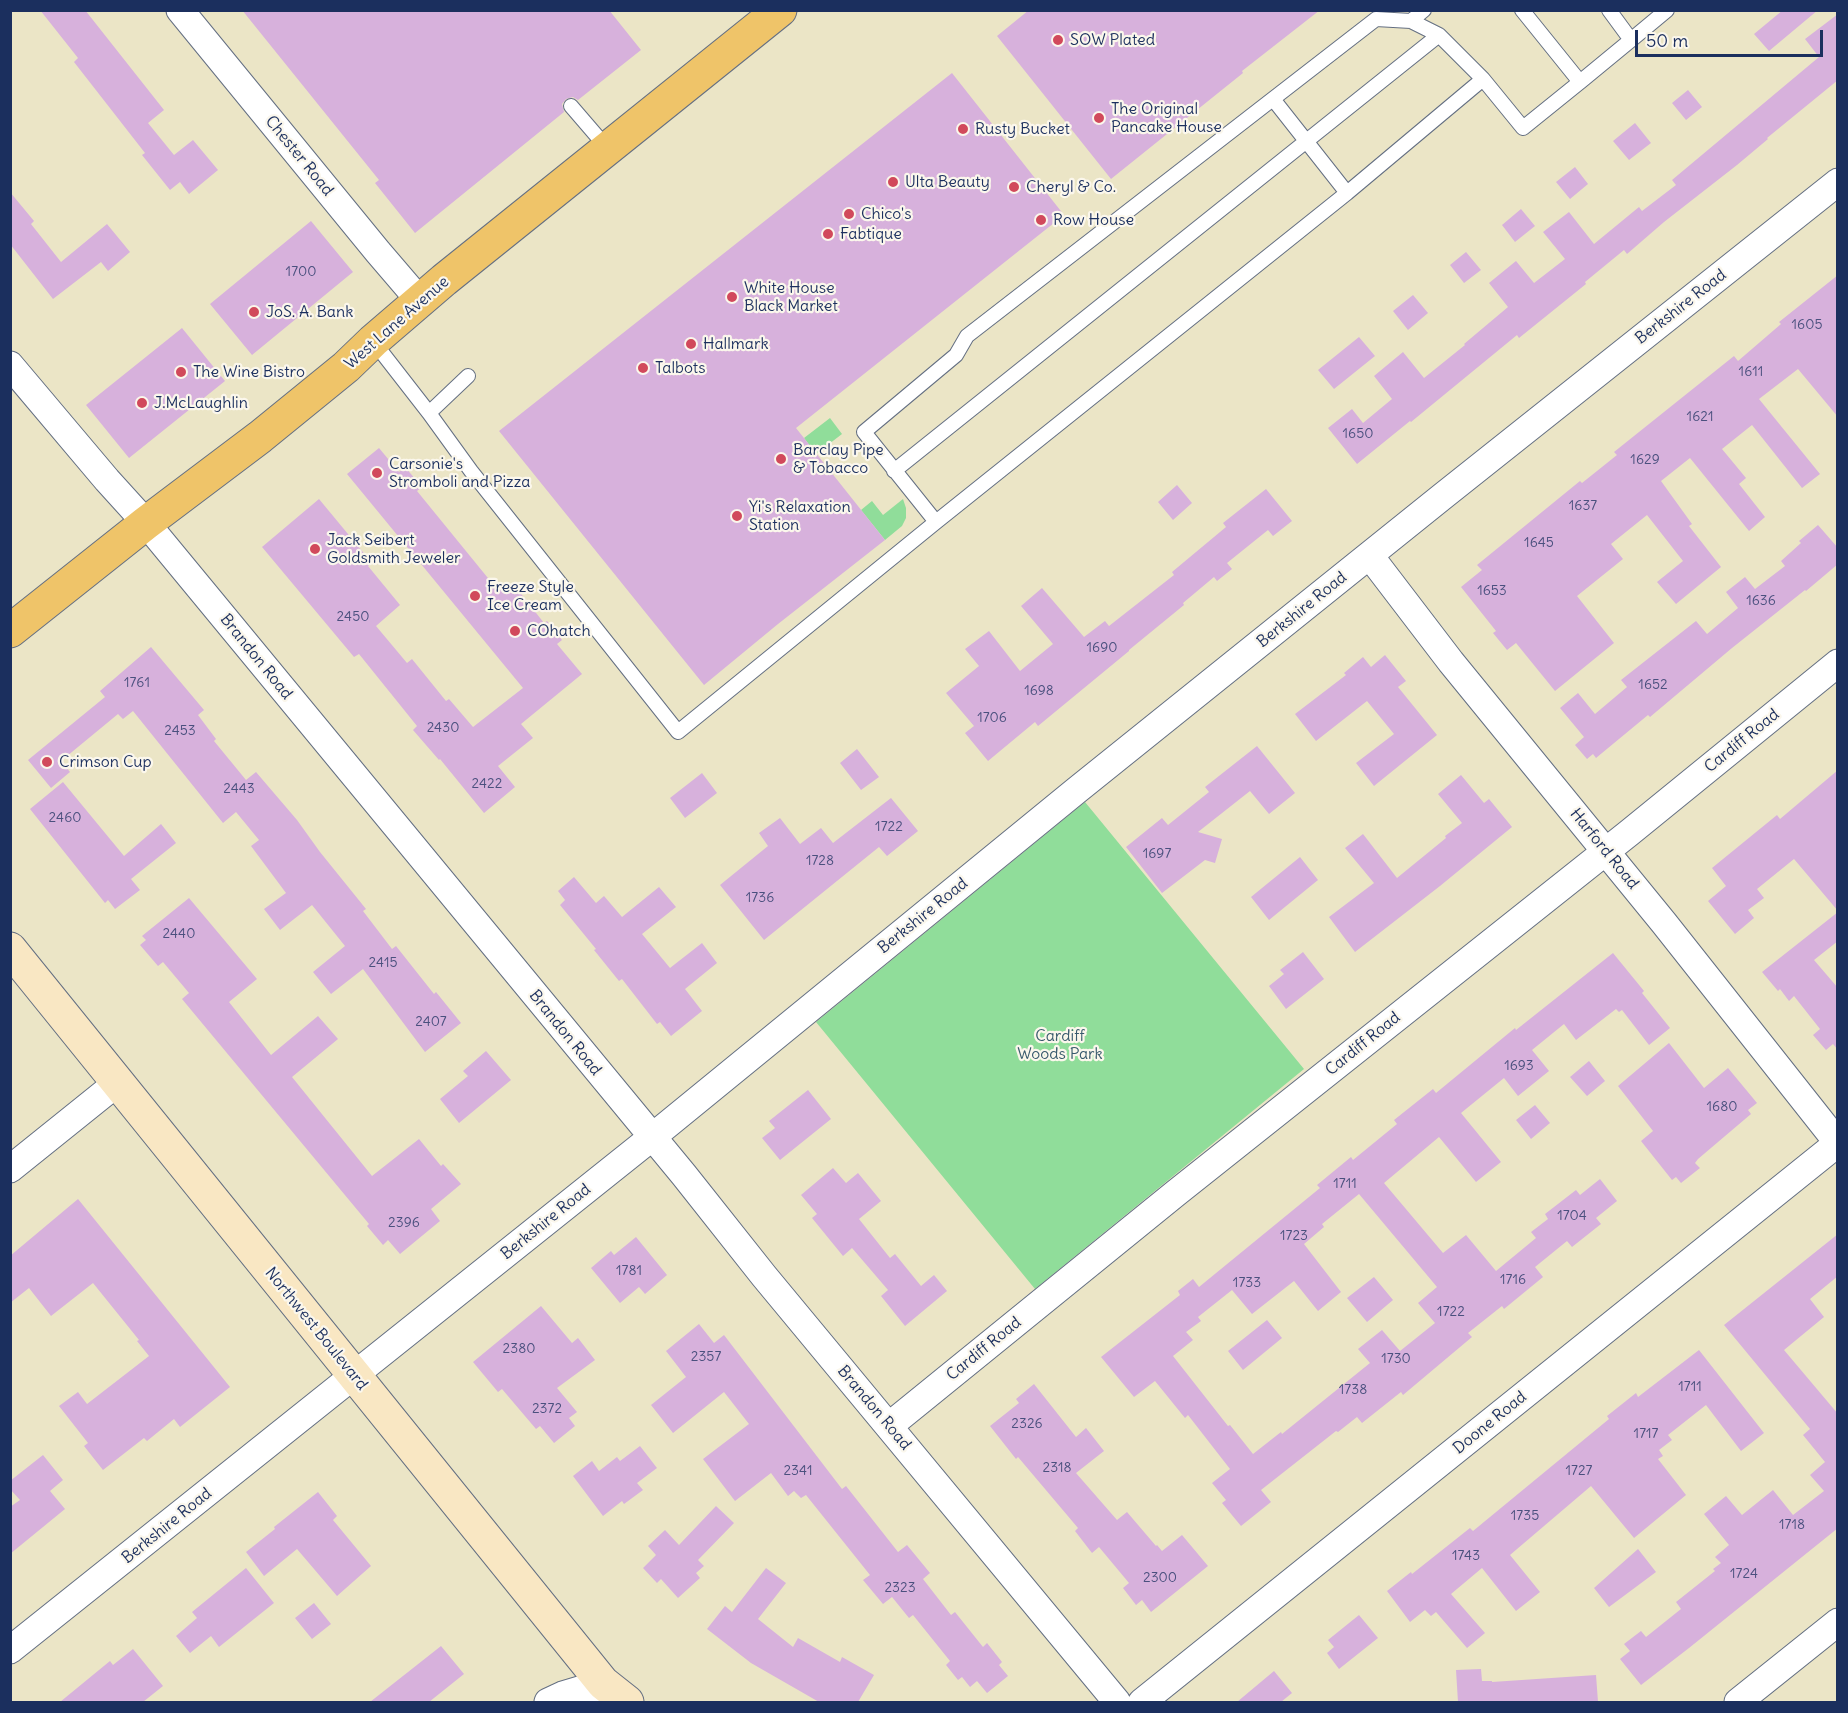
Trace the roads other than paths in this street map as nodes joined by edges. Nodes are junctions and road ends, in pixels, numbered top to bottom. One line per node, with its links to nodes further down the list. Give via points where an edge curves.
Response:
1 (180, 10): 18 (street, Chester Road)
2 (1424, 10): 7 (lane)
3 (1522, 10): 11 (lane)
4 (1609, 10): 9 (lane)
5 (1667, 10): 9 (lane)
6 (769, 14): 15 (main road, West Lane Avenue)
7 (1412, 21): 8 (lane); 12 (lane, via 1376,19)
8 (1438, 35): 10 (lane); 14 (lane)
9 (1631, 40): 11 (lane)
10 (1483, 79): 11 (lane, via 1523,128); 17 (lane)
11 (1580, 82)
12 (1273, 99): 14 (lane); 23 (lane, via 967,336 956,355 864,432)
13 (572, 106): 15 (lane)
14 (1306, 141): 17 (lane); 23 (lane)
15 (608, 149): 18 (main road, West Lane Avenue)
16 (1838, 182): 26 (street, Berkshire Road)
17 (1347, 193): 24 (lane)
18 (420, 301): 19 (main road, West Lane Avenue)
19 (373, 341): 22 (lane); 25 (main road, West Lane Avenue, via 250,444)
20 (10, 365): 25 (street, Brandon Road)
21 (468, 376): 22 (lane)
22 (429, 413): 24 (lane, via 678,732)
23 (894, 471): 24 (lane)
24 (936, 522)
25 (146, 523): 27 (main road, West Lane Avenue); 32 (street, Brandon Road)
26 (1370, 556): 29 (street, Harford Road); 32 (street, Berkshire Road)
27 (10, 631)
28 (1838, 663): 29 (street, Cardiff Road)
29 (1606, 852): 33 (street, Harford Road); 36 (street, Cardiff Road)
30 (10, 949): 31 (main road, Northwest Boulevard)
31 (117, 1083): 34 (street); 35 (main road, Northwest Boulevard)
32 (651, 1138): 35 (street, Berkshire Road); 36 (street, Brandon Road)
33 (1838, 1143): 42 (street, Doone Road)
34 (10, 1168)
35 (354, 1376): 38 (street, Berkshire Road); 39 (main road, Northwest Boulevard)
36 (889, 1426): 41 (street, Brandon Road)
37 (1838, 1622): 43 (street)
38 (10, 1650)
39 (610, 1696): 40 (street, via 563,1695)
40 (548, 1702)
41 (1117, 1702)
42 (1142, 1702)
43 (1738, 1702)

